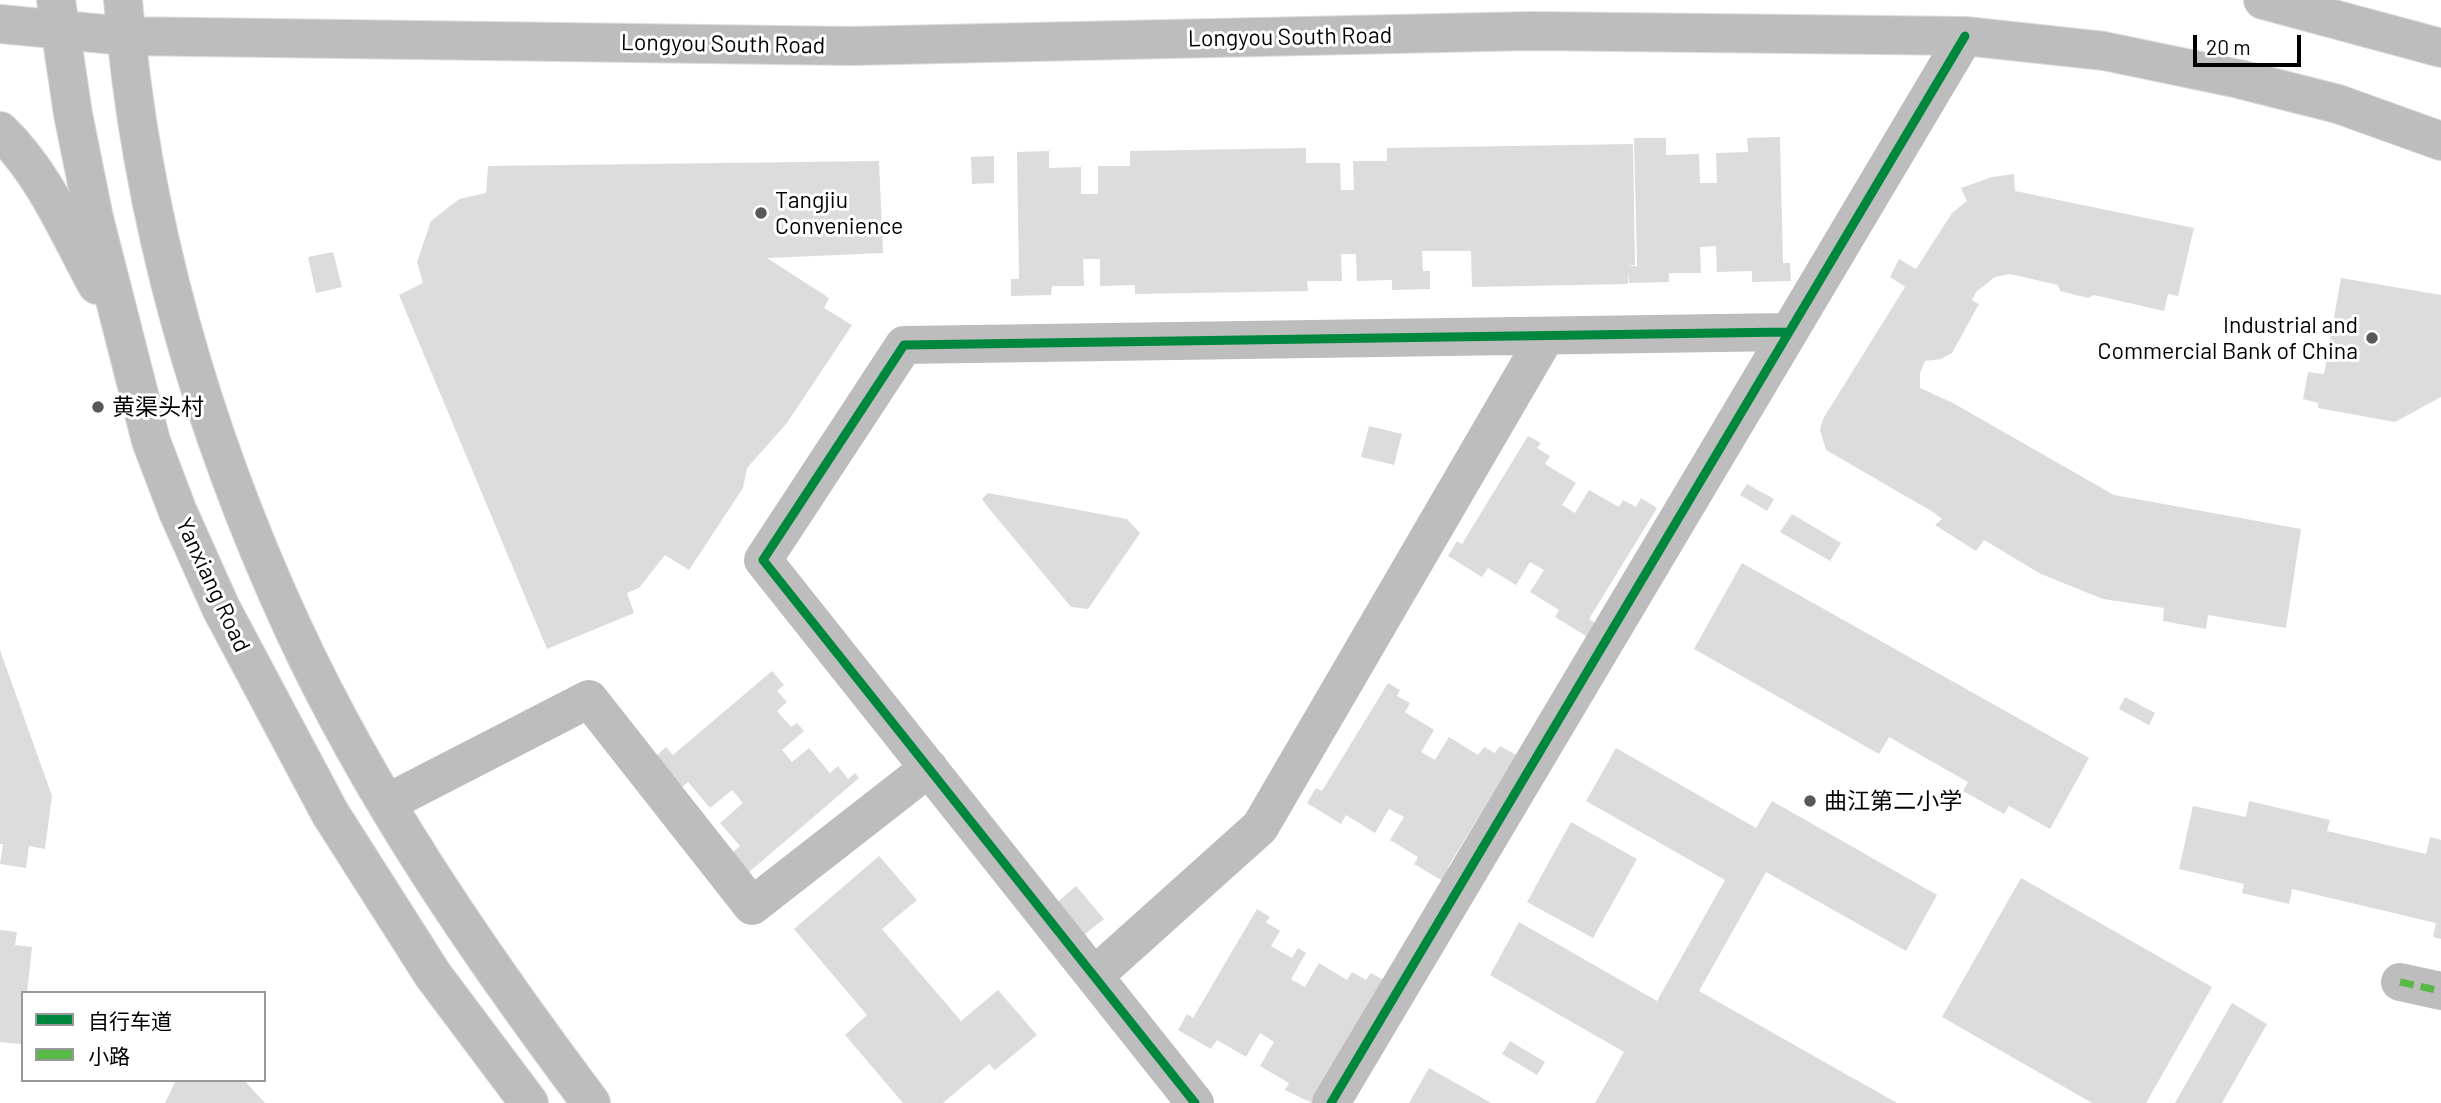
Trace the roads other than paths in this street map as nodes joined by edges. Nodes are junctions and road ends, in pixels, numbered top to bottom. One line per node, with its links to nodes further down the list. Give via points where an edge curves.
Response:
1 (2263, 0): 6 (main road)
2 (58, 15): 3 (main road, Longyou South Road); 4 (main road, Longyou South Road); 11 (main road, Yanxiang Road, via 94,218)
3 (124, 18): 5 (main road, Longyou South Road, via 852,46 1532,31); 13 (main road, via 139,149 164,258 212,423 293,630)
4 (0, 24)
5 (1965, 36): 8 (main road, Longyou South Road, via 2105,51 2239,79 2338,104); 9 (main road)
6 (2441, 48)
7 (0, 131): 11 (main road, via 42,184)
8 (2441, 141)
9 (1787, 332): 10 (main road); 20 (main road)
10 (1546, 336): 12 (main road, via 904,345 763,560); 14 (main road, via 1260,827)
11 (128, 344): 17 (main road, Yanxiang Road, via 151,441 227,619 331,813 376,886 433,975)
12 (929, 768): 13 (main road, via 752,906 589,699); 14 (main road)
13 (387, 803): 18 (main road, via 510,994)
14 (1094, 976): 19 (main road)
15 (2400, 982): 16 (main road)
16 (2441, 991)
17 (529, 1103)
18 (592, 1103)
19 (1195, 1103)
20 (1331, 1103)

